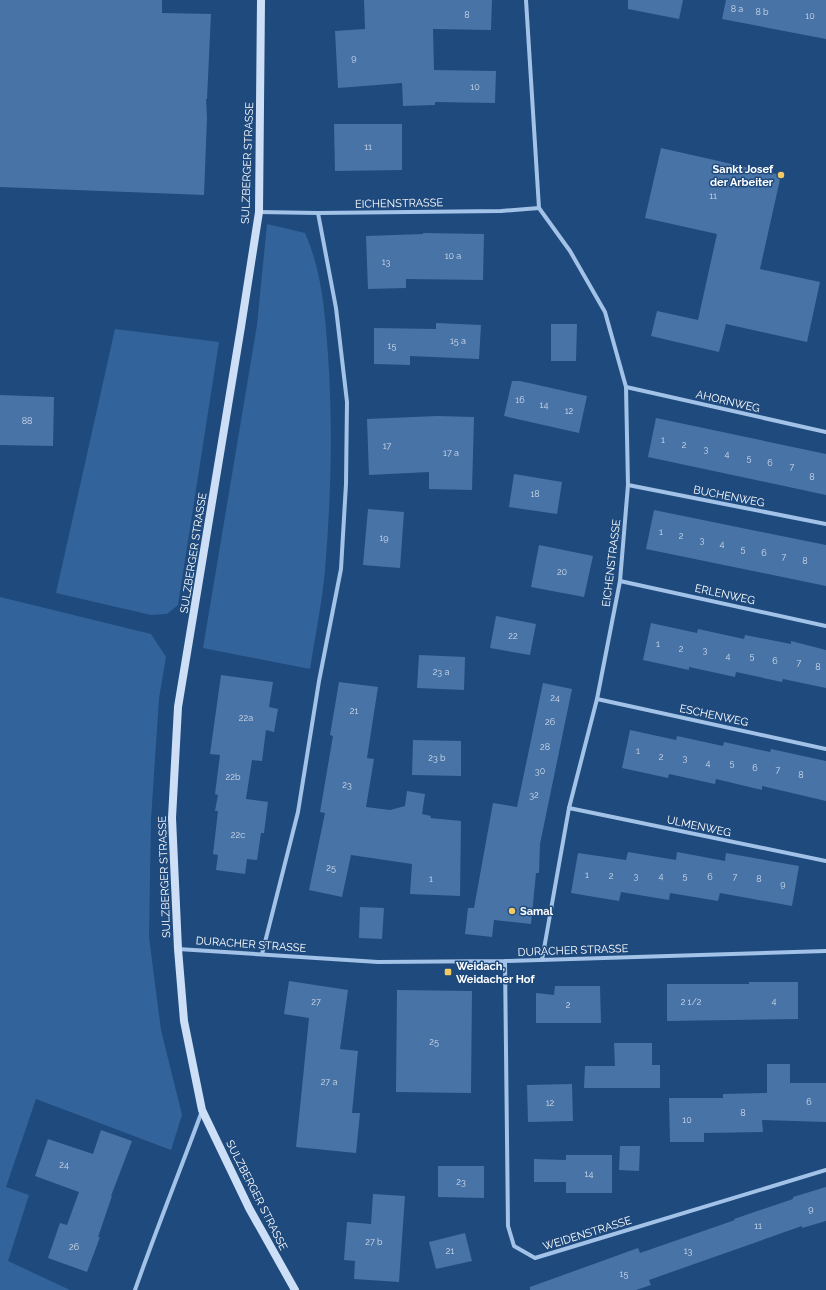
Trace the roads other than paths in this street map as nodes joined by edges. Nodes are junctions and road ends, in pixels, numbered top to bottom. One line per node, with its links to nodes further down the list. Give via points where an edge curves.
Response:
1 (261, 0): 4 (street, SULZBERGER STRASSE)
2 (526, 0): 3 (street)
3 (539, 208): 5 (street, EICHENSTRASSE, via 501,211); 6 (street, EICHENSTRASSE, via 570,251 605,312)
4 (259, 212): 5 (street, EICHENSTRASSE); 16 (street, SULZBERGER STRASSE, via 178,707 172,818)
5 (318, 213): 18 (street, via 336,308 346,402 346,484 341,569 319,681 298,812)
6 (626, 387): 7 (street, AHORNWEG); 8 (street, EICHENSTRASSE)
7 (826, 432)
8 (628, 485): 9 (street, BUCHENWEG); 10 (street, EICHENSTRASSE)
9 (826, 524)
10 (620, 581): 11 (street, ERLENWEG); 12 (street, EICHENSTRASSE)
11 (826, 626)
12 (597, 699): 13 (street, ESCHENWEG); 14 (street, EICHENSTRASSE)
13 (826, 749)
14 (569, 808): 15 (street, ULMENWEG); 19 (street, EICHENSTRASSE)
15 (826, 861)
16 (178, 949): 18 (street, DURACHER STRASSE); 21 (street, SULZBERGER STRASSE, via 184,1021)
17 (826, 952): 19 (street, DURACHER STRASSE)
18 (262, 954): 20 (street, DURACHER STRASSE, via 378,962)
19 (542, 960): 20 (street, DURACHER STRASSE)
20 (505, 961): 22 (street, WEIDENSTRASSE, via 508,1226 514,1246 535,1258)
21 (202, 1110): 23 (street); 24 (street, SULZBERGER STRASSE, via 249,1208)
22 (826, 1170)
23 (135, 1290)
24 (295, 1290)

